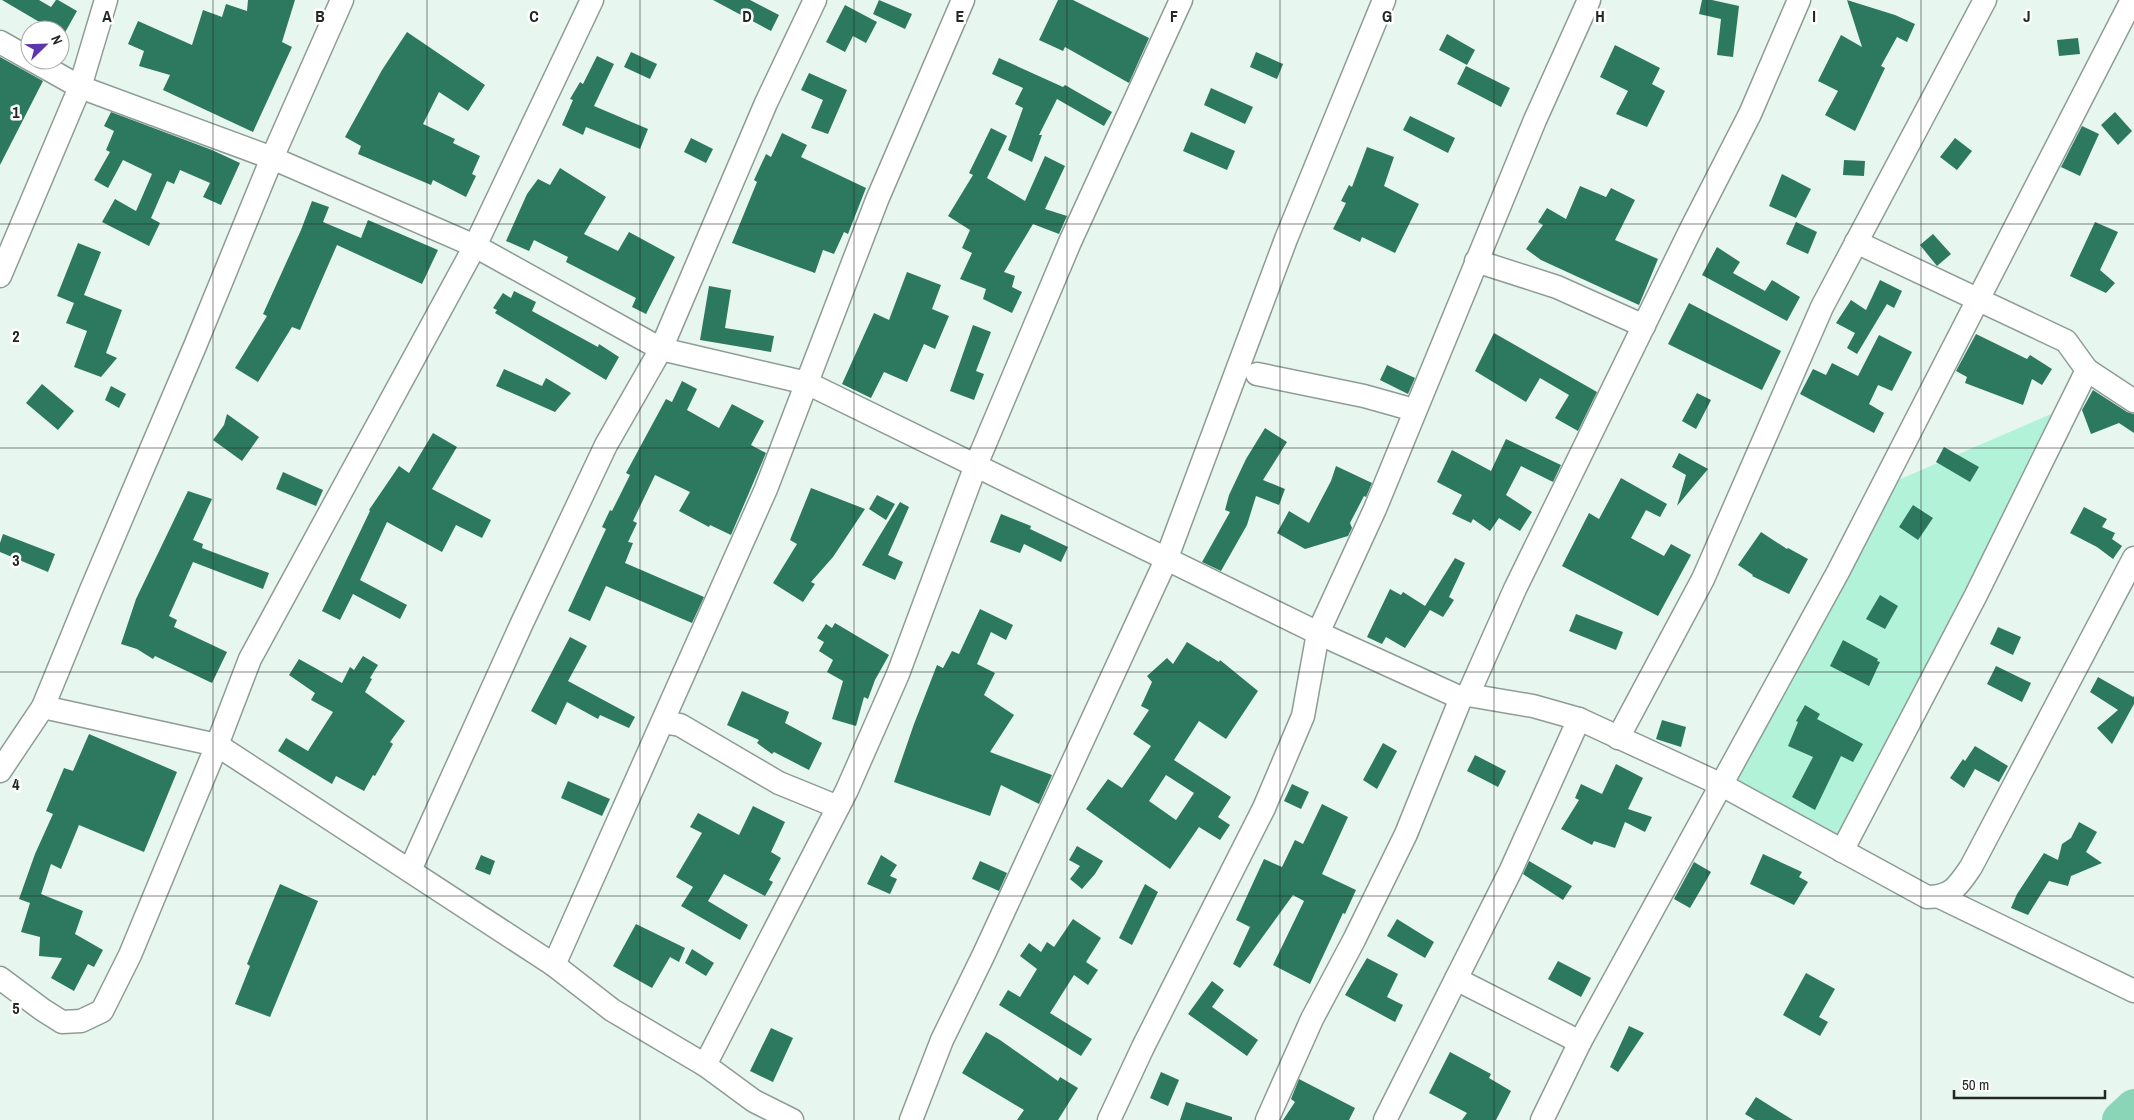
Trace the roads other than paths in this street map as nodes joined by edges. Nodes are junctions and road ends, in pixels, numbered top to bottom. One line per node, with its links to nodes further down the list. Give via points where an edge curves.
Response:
1 (106, 0): 15 (street)
2 (342, 0): 16 (street)
3 (592, 0): 18 (street)
4 (815, 0): 23 (street, via 766,103)
5 (963, 0): 26 (street, via 878,200)
6 (1181, 0): 29 (street, via 1070,242)
7 (1384, 0): 31 (street, via 1286,238)
8 (1589, 0): 19 (street)
9 (1799, 0): 22 (street, via 1750,114)
10 (1985, 0): 17 (street)
11 (2132, 0): 21 (street)
12 (0, 42): 13 (street)
13 (20, 54)
14 (49, 70): 15 (street)
15 (80, 87): 16 (street); 20 (street)
16 (272, 158): 18 (street); 34 (street)
17 (1856, 242): 21 (street); 37 (street, via 1822,306 1703,579)
18 (475, 246): 23 (street); 38 (street, via 250,659)
19 (1476, 261): 22 (street, via 1557,287); 28 (street)
20 (0, 276)
21 (1978, 301): 24 (street, via 2066,342); 40 (street, via 1838,572)
22 (1644, 326): 33 (street)
23 (661, 349): 26 (street); 43 (street, via 606,445)
24 (2087, 370): 27 (street); 42 (street, via 1976,595)
25 (1257, 374): 28 (street)
26 (807, 383): 29 (street); 36 (street, via 766,489)
27 (2134, 401)
28 (1414, 410): 32 (street, via 1375,509)
29 (976, 464): 31 (street); 41 (street, via 898,674)
30 (2134, 558): 44 (street, via 1971,867 1957,888)
31 (1166, 560): 32 (street); 52 (street, via 942,1040)
32 (1318, 633): 33 (street); 53 (street, via 1303,716 1264,808)
33 (1464, 696): 35 (street, via 1533,706); 54 (street, via 1406,834 1312,1020)
34 (43, 708): 38 (street); 39 (street)
35 (1579, 719): 37 (street); 47 (street, via 1510,872)
36 (663, 722): 41 (street, via 680,725 779,784); 45 (street)
37 (1618, 738): 40 (street)
38 (217, 745): 43 (street); 46 (street, via 130,955 102,1011 81,1021 62,1022)
39 (0, 771)
40 (1722, 785): 42 (street); 49 (street)
41 (838, 808): 50 (street)
42 (1842, 851): 44 (street, via 1927,897)
43 (410, 870): 45 (street)
44 (1940, 897): 48 (street)
45 (554, 965): 50 (street, via 612,1010)
46 (0, 978)
47 (1456, 979): 49 (street); 55 (street)
48 (2134, 991)
49 (1580, 1042): 56 (street)
50 (705, 1065): 51 (street, via 754,1101)
51 (792, 1120)
52 (911, 1120)
53 (1109, 1120)
54 (1266, 1120)
55 (1385, 1120)
56 (1542, 1120)

